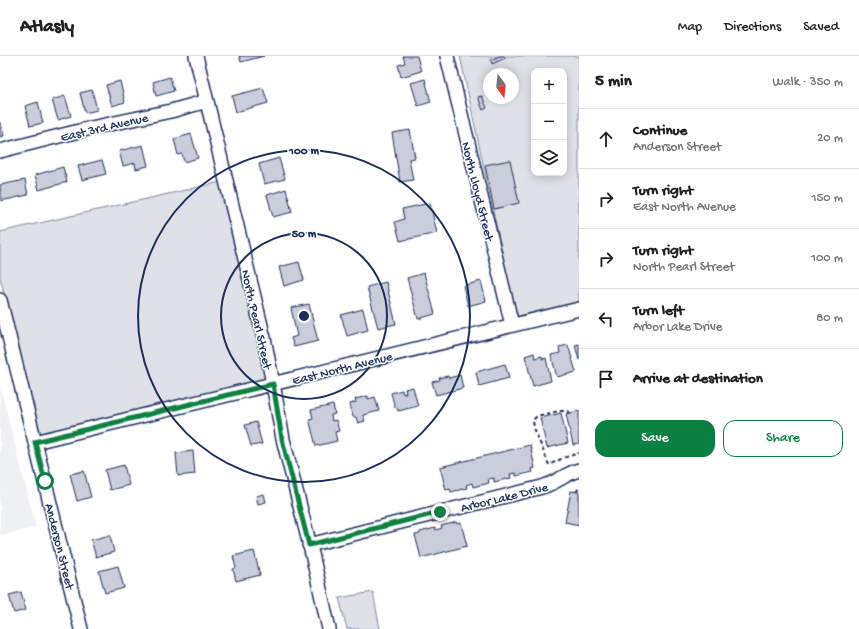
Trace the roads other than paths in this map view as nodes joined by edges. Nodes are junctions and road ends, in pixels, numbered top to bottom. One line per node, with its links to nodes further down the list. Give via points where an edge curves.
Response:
1 (196, 56): 3 (street, North Pearl Street)
2 (447, 56): 7 (street, North Lloyd Street)
3 (207, 101): 4 (street, East 3rd Avenue); 9 (street, North Pearl Street)
4 (0, 151)
5 (0, 300): 8 (street, Anderson Street)
6 (579, 309): 7 (street, East North Avenue)
7 (512, 325): 9 (street, East North Avenue)
8 (5, 345): 10 (street, Anderson Street)
9 (273, 384): 10 (street, East North Avenue); 12 (street, North Pearl Street, via 282,439)
10 (35, 442): 13 (street, Anderson Street)
11 (579, 470): 12 (street, Arbor Lake Drive, via 542,487)
12 (309, 545): 14 (street, North Pearl Street)
13 (81, 629)
14 (330, 629)

